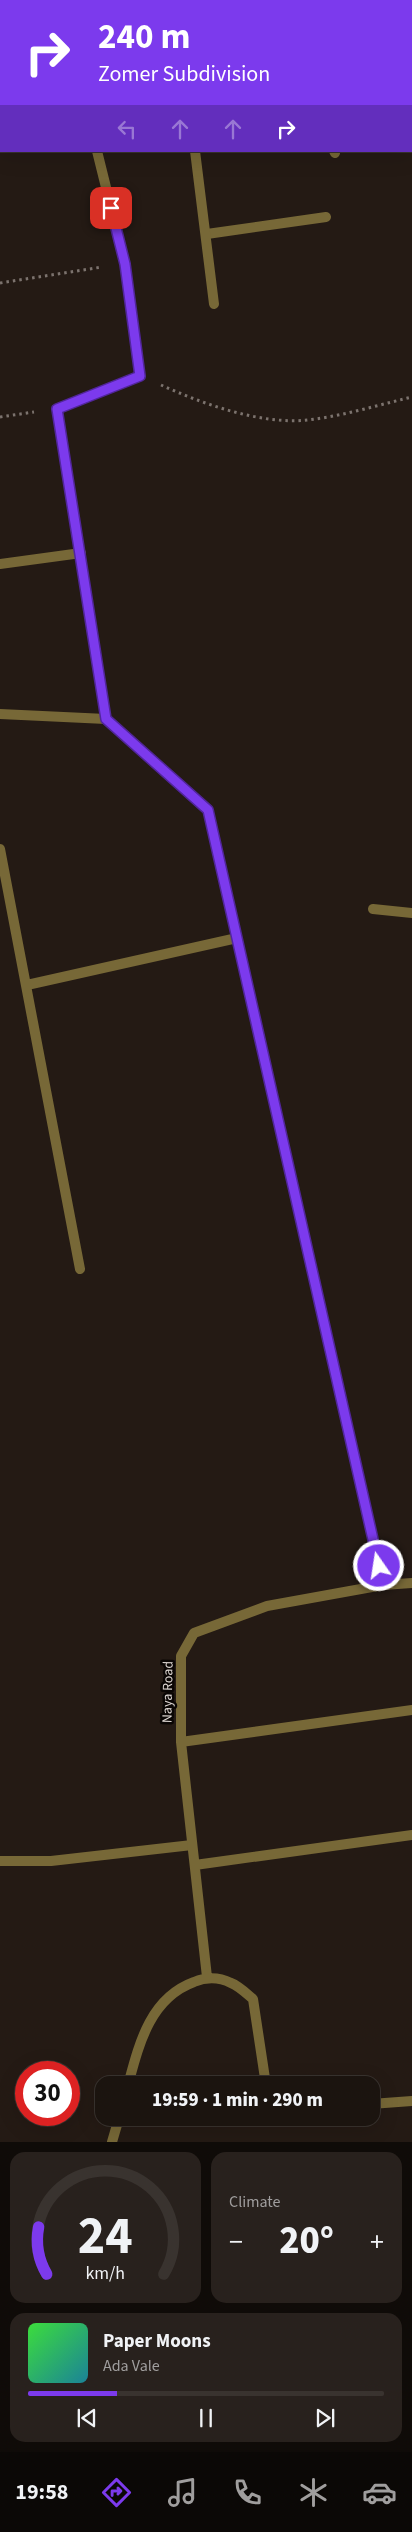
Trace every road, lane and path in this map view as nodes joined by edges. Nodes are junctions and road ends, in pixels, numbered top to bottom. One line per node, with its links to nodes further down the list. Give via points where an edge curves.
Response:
1 (97, 152): 5 (street)
2 (195, 152): 4 (street)
3 (326, 217): 4 (street)
4 (207, 234): 7 (street)
5 (125, 264): 6 (path); 8 (street)
6 (0, 283)
7 (214, 304)
8 (140, 376): 9 (path, via 195,401 230,411 286,420 315,419); 10 (street)
9 (412, 397)
10 (57, 409): 11 (path); 12 (street)
11 (0, 417)
12 (81, 553): 13 (street); 15 (street)
13 (0, 564)
14 (0, 714): 15 (street)
15 (106, 719): 19 (street, via 208,810)
16 (0, 849): 20 (street)
17 (373, 910): 18 (street)
18 (412, 913)
19 (237, 938): 20 (street); 23 (street)
20 (27, 985): 21 (street)
21 (80, 1269)
22 (412, 1583): 23 (street, Naya Road)
23 (383, 1585): 25 (street, Naya Road, via 267,1606 194,1633 181,1656)
24 (412, 1710): 25 (street)
25 (181, 1742): 27 (street, Naya Road)
26 (412, 1835): 29 (street)
27 (192, 1845): 28 (street, via 52,1861); 29 (street, Naya Road)
28 (0, 1861)
29 (195, 1865): 30 (street, Naya Road)
30 (207, 1977): 31 (street, via 183,1986 161,2003 140,2043); 32 (street, via 232,1983 253,1999)
31 (131, 2076)
32 (265, 2076)
33 (412, 2101): 34 (street)
34 (380, 2103)
35 (117, 2126): 36 (street)
36 (112, 2142)

